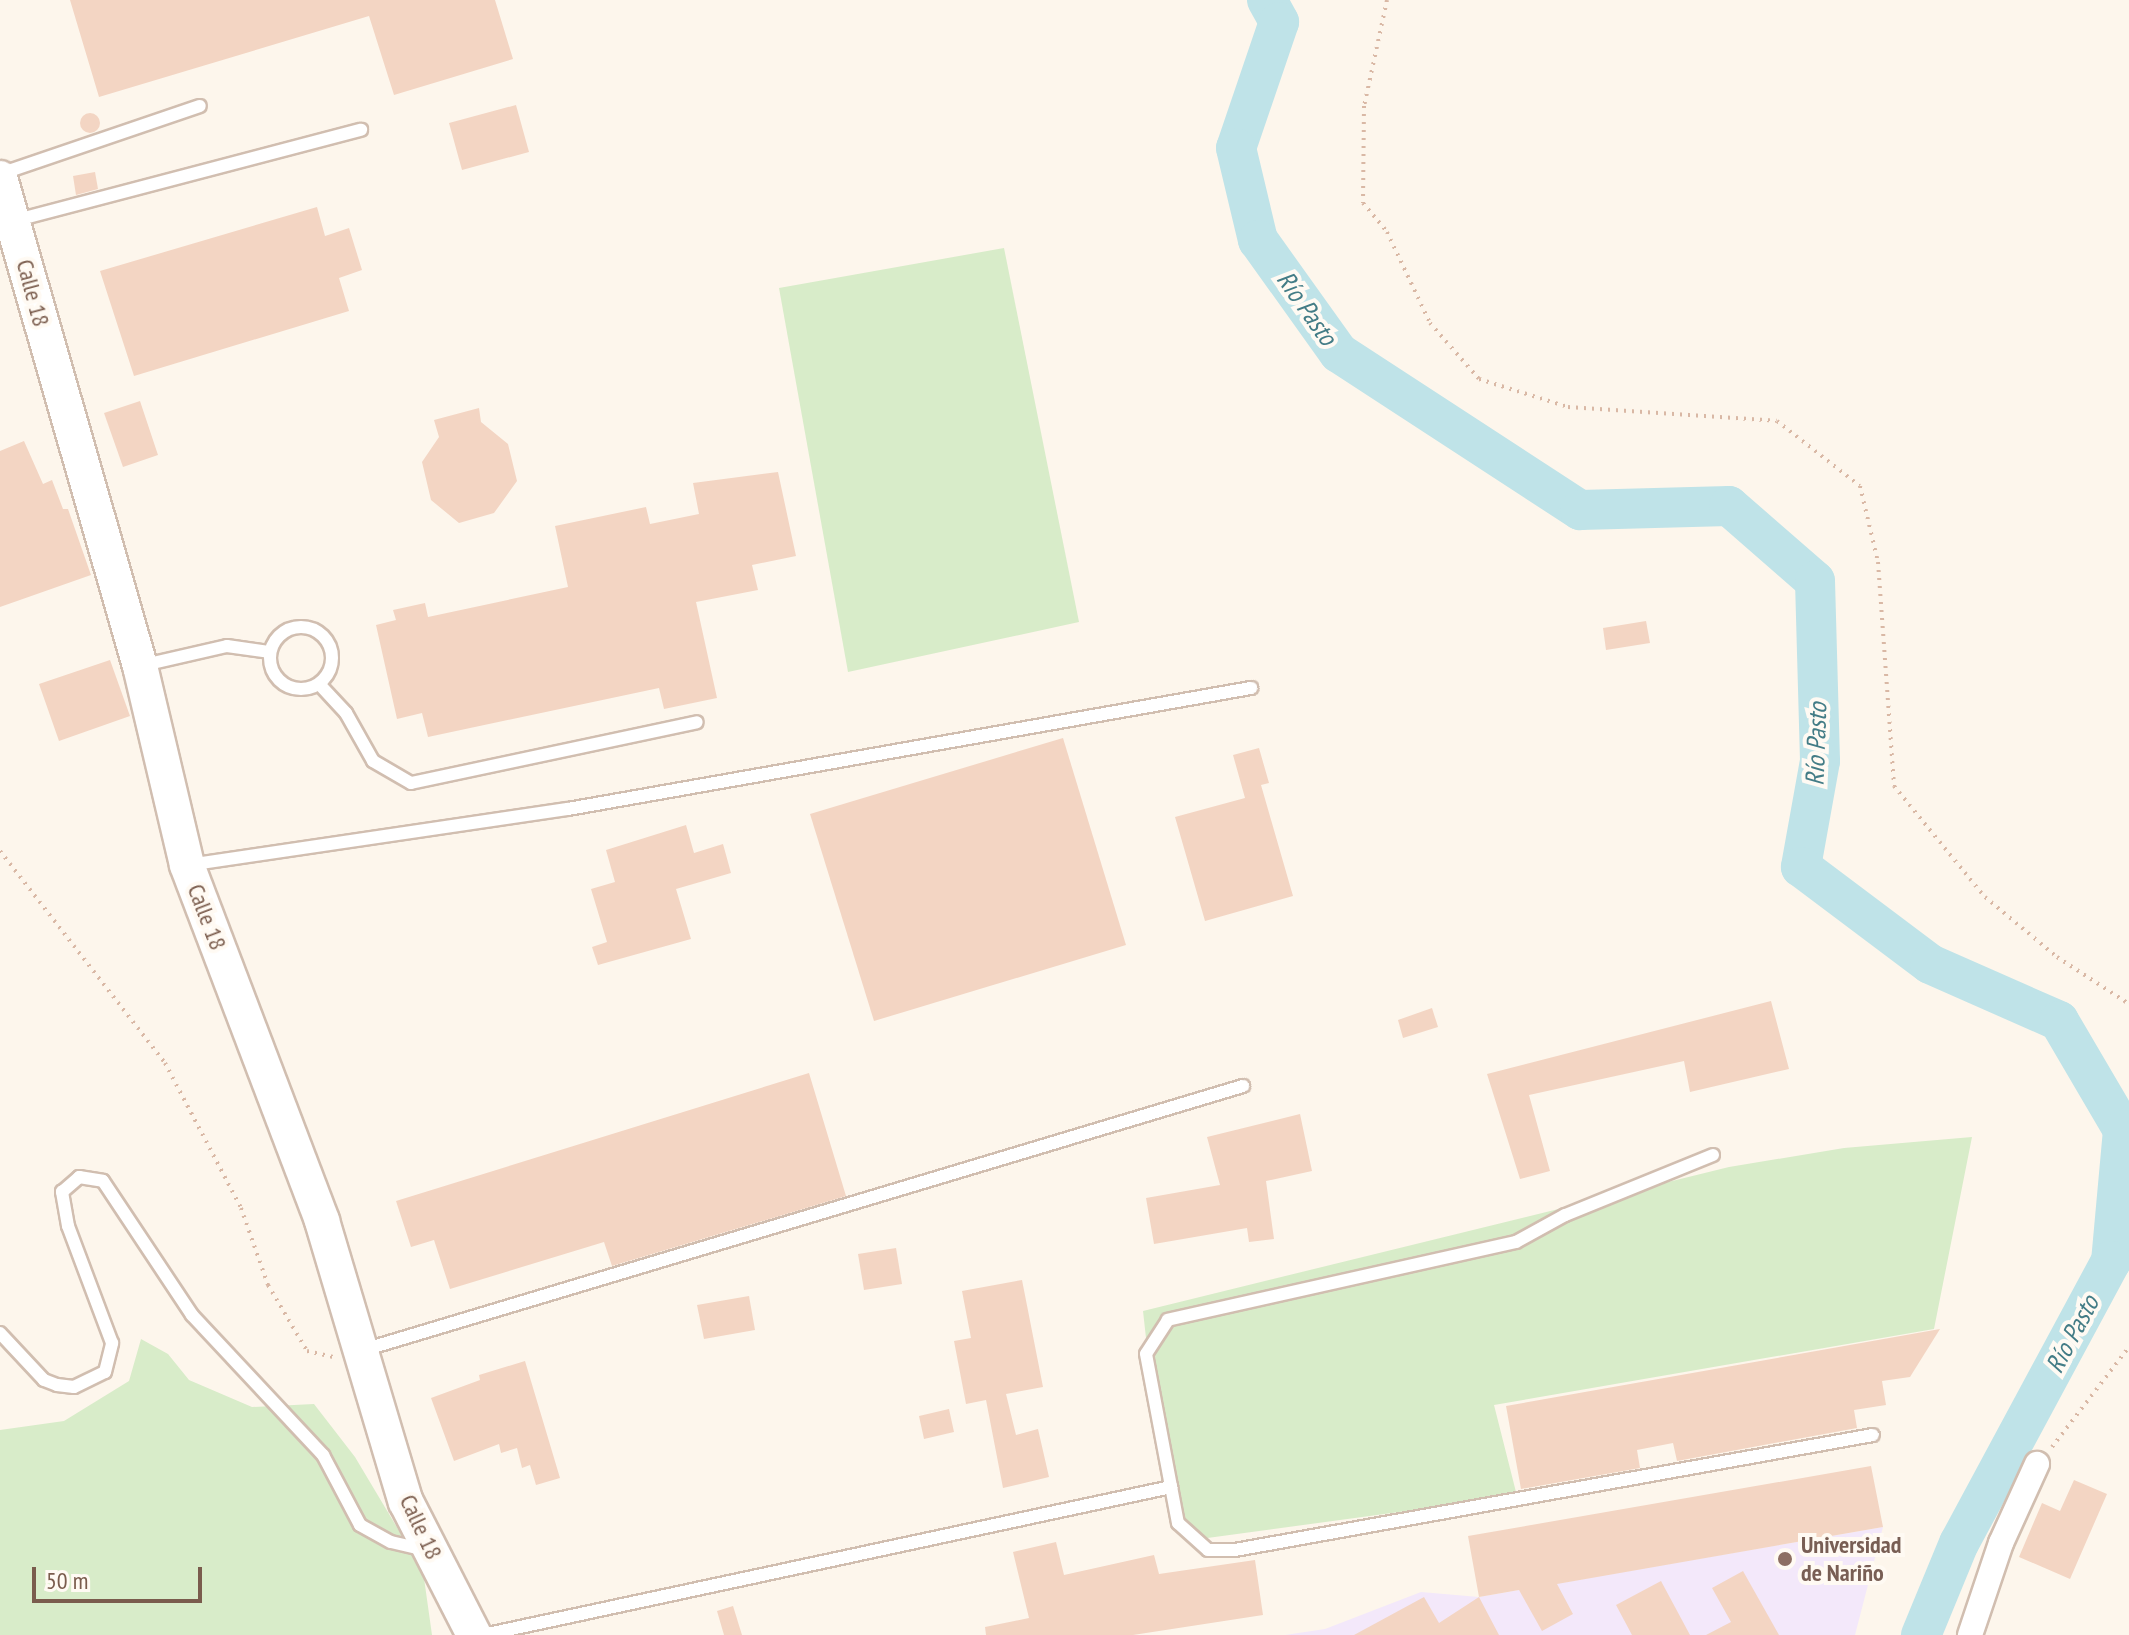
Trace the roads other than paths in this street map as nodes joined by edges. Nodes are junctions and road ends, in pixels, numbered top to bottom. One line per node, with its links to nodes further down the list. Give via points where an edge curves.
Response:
1 (200, 106): 3 (lane)
2 (361, 130): 4 (lane)
3 (0, 176): 4 (main road, Calle 18)
4 (13, 221): 6 (main road, Calle 18)
5 (269, 652): 6 (lane, via 227,646); 7 (lane, via 275,676 296,690); 7 (lane, via 283,631 307,626 328,639 333,664)
6 (140, 666): 10 (main road, Calle 18)
7 (320, 685): 9 (lane, via 346,713 373,761 411,783)
8 (1251, 688): 10 (lane, via 568,809)
9 (697, 722)
10 (187, 865): 14 (main road, Calle 18, via 322,1221)
11 (1243, 1086): 14 (lane)
12 (1713, 1155): 17 (lane, via 1565,1215 1516,1242 1168,1320 1146,1354)
13 (0, 1333): 18 (lane, via 44,1380 57,1385 74,1387 105,1372 112,1343 68,1226 62,1192 79,1177 103,1181 192,1315 323,1455 360,1525 391,1542)
14 (363, 1350): 18 (main road, Calle 18, via 406,1502)
15 (1873, 1435): 17 (lane, via 1221,1552 1208,1550 1178,1523)
16 (2037, 1464): 21 (street, via 2001,1543)
17 (1171, 1487): 20 (lane)
18 (432, 1552): 19 (main road, Calle 18)
19 (474, 1635)
20 (483, 1635)
21 (1970, 1635)

